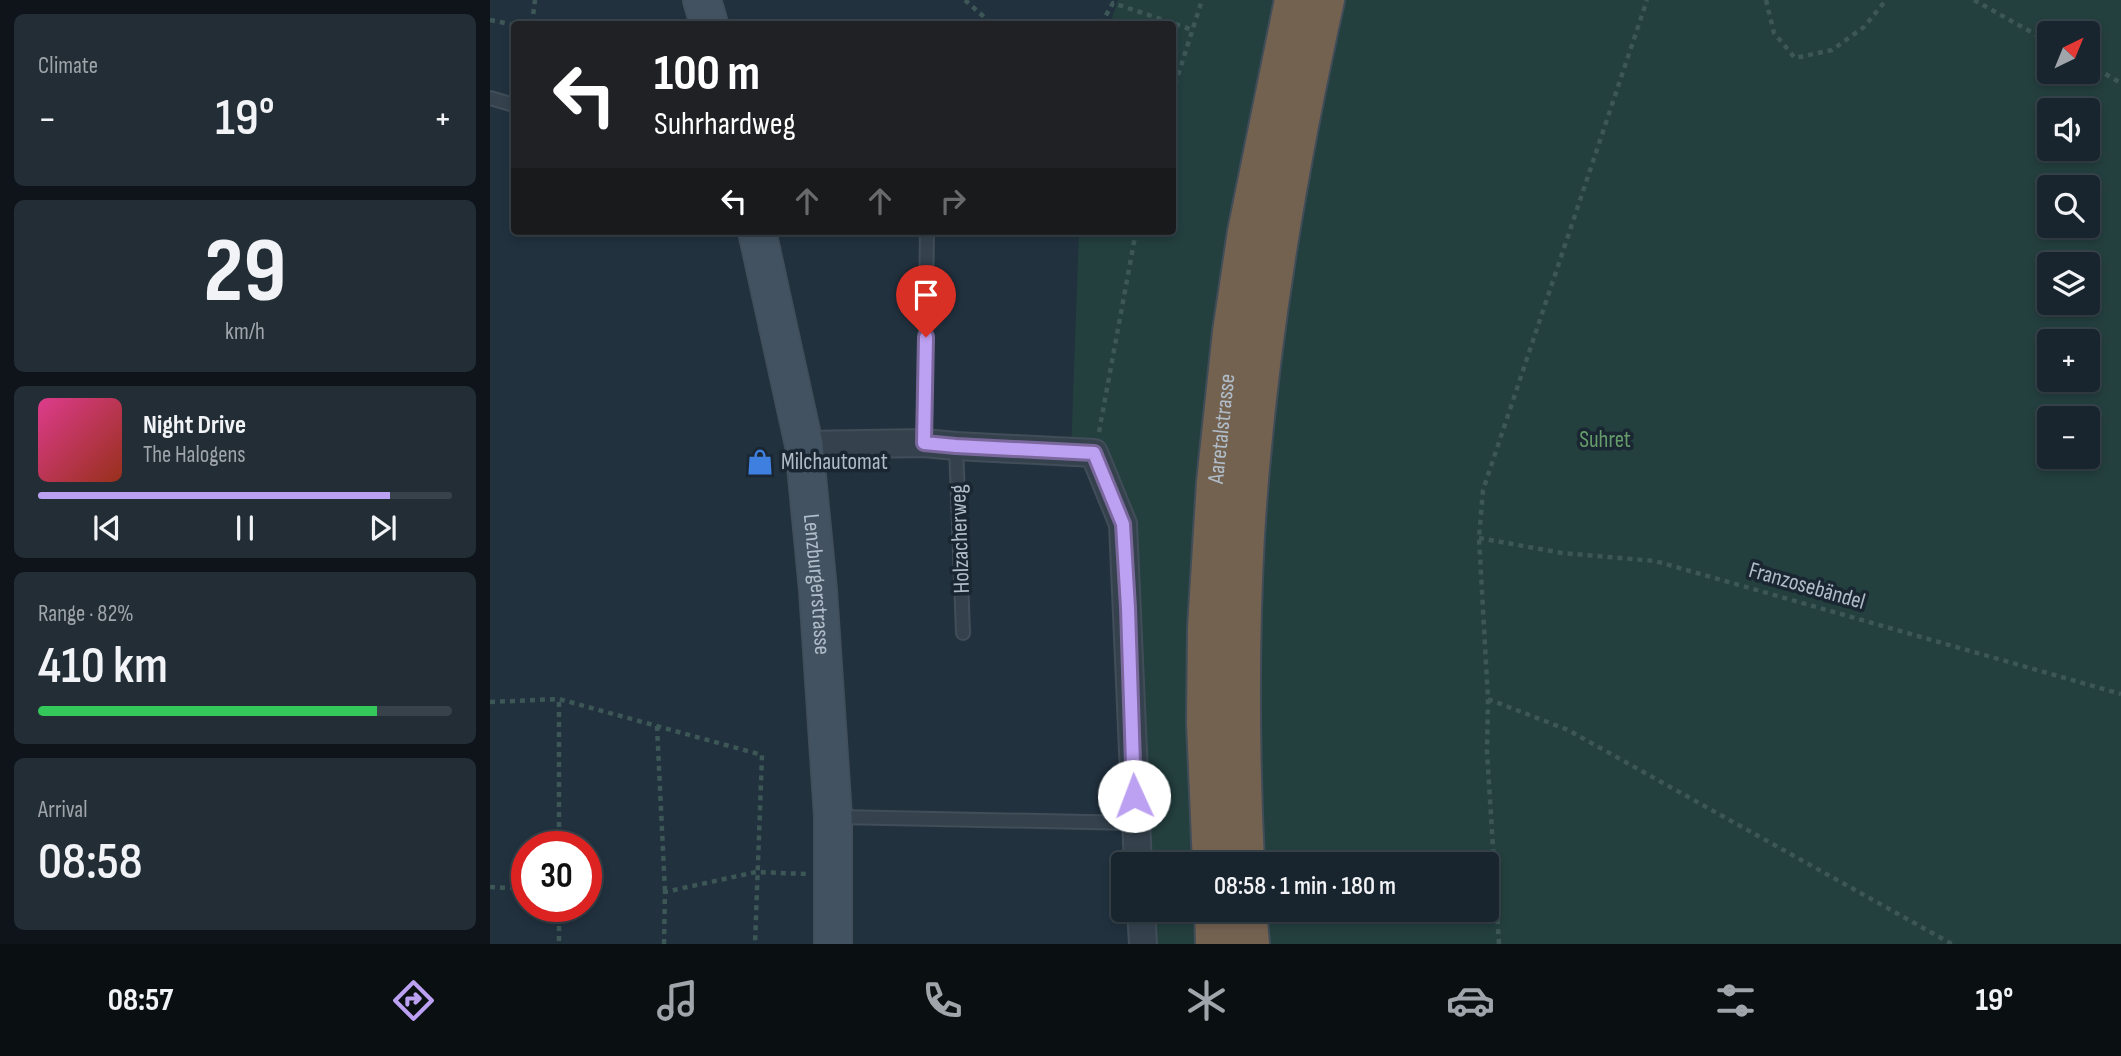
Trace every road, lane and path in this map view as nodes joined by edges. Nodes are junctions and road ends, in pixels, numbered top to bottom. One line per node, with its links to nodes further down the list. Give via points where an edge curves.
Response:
1 (536, 0): 12 (path)
2 (702, 0): 13 (main road)
3 (965, 0): 14 (path)
4 (1202, 0): 19 (path)
5 (1294, 0): 44 (highway, Aaretalstrasse, via 1247,232 1216,482 1206,723)
6 (1325, 0): 45 (highway, Aaretalstrasse, via 1296,135 1266,324 1252,453 1241,657)
7 (1647, 0): 33 (path, via 1483,490)
8 (1766, 0): 9 (path, via 1774,33 1795,58 1832,50 1864,27)
9 (1886, 0)
10 (1974, 0): 20 (path)
11 (490, 20): 17 (path)
12 (532, 21)
13 (708, 21)
14 (989, 21)
15 (1103, 21): 16 (path, via 1113,3)
16 (1166, 21)
17 (511, 24)
18 (1176, 24): 19 (path)
19 (1193, 30): 22 (path)
20 (2037, 35)
21 (2100, 71): 23 (path)
22 (1176, 81)
23 (2121, 83)
24 (490, 98): 25 (lane)
25 (511, 104)
26 (758, 235): 30 (main road, Lenzburgerstrasse)
27 (927, 235): 29 (lane)
28 (1135, 235): 32 (path)
29 (924, 443): 30 (street); 31 (street)
30 (804, 445): 40 (main road, Lenzburgerstrasse)
31 (956, 446): 32 (street); 34 (lane, Holzacherweg)
32 (1094, 453): 41 (street, via 1123,524)
33 (1479, 538): 35 (path, Franzosebändel, via 1562,553 1655,561); 37 (path)
34 (963, 632)
35 (2121, 694)
36 (559, 699): 38 (path); 39 (path); 42 (path)
37 (1488, 699): 62 (path); 63 (path, via 1568,730)
38 (490, 702)
39 (657, 726): 46 (path, via 762,755); 50 (path)
40 (833, 816): 41 (lane); 47 (main road, Lenzburgerstrasse)
41 (1135, 822): 43 (street)
42 (559, 831)
43 (1137, 852)
44 (1211, 852)
45 (1244, 852)
46 (756, 872): 47 (path); 50 (path); 57 (path)
47 (835, 875): 58 (main road, Lenzburgerstrasse)
48 (490, 887): 49 (path)
49 (511, 888)
50 (665, 892): 56 (path)
51 (559, 922): 55 (path)
52 (1142, 922): 59 (street)
53 (1214, 922): 60 (highway)
54 (1248, 922): 61 (highway)
55 (559, 944)
56 (664, 944)
57 (755, 944)
58 (833, 944)
59 (1143, 944)
60 (1215, 944)
61 (1250, 944)
62 (1499, 944)
63 (1952, 944)

